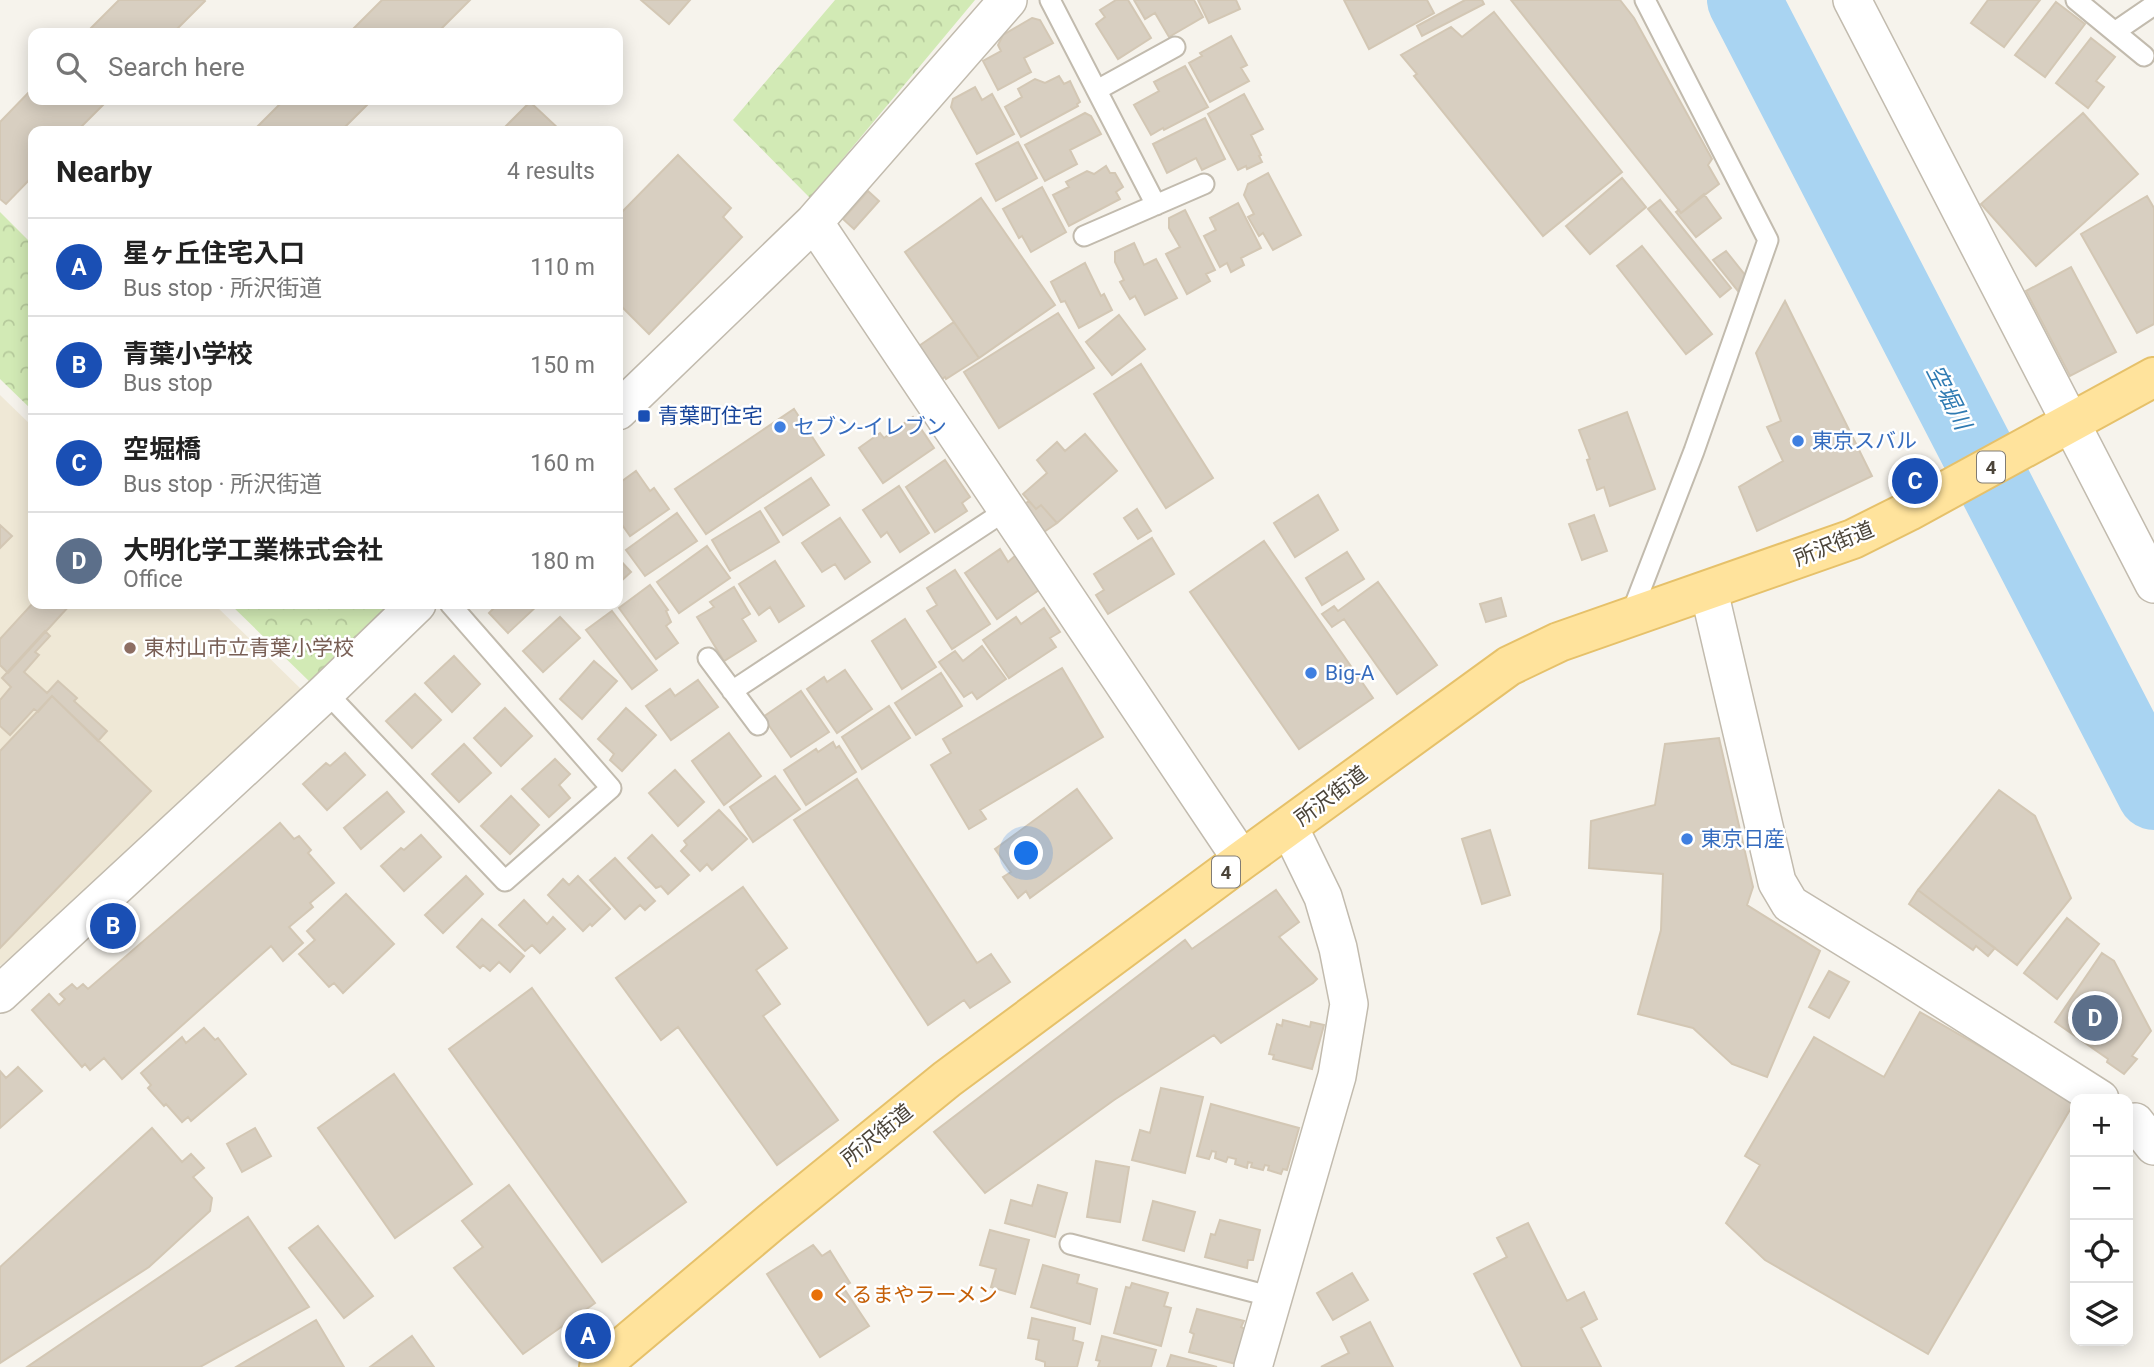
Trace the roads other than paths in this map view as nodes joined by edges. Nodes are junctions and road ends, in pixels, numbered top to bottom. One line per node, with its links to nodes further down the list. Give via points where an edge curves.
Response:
1 (1008, 0): 13 (street)
2 (1050, 0): 10 (lane)
3 (1645, 0): 23 (lane, via 1768,240 1694,451)
4 (1852, 0): 17 (street)
5 (2076, 0): 7 (lane)
6 (2154, 5): 7 (lane)
7 (2116, 31): 9 (lane)
8 (1175, 47): 10 (lane)
9 (2144, 56)
10 (1097, 90): 12 (lane)
11 (1203, 184): 12 (lane)
12 (1156, 205): 14 (lane)
13 (814, 222): 16 (street); 18 (street)
14 (1084, 236)
15 (2154, 377): 17 (main road, 所沢街道 / 4)
16 (623, 406)
17 (2064, 427): 19 (street); 20 (main road, 所沢街道 / 4, via 1853,539)
18 (1007, 509): 25 (lane); 29 (street)
19 (2154, 584)
20 (1709, 591): 23 (main road, 所沢街道 / 4); 31 (street, via 1777,882 1790,904)
21 (413, 609): 26 (street)
22 (454, 609): 26 (lane, via 611,788 505,881)
23 (1629, 617): 28 (main road, 所沢街道 / 4, via 1559,642 1510,666)
24 (708, 658): 25 (lane)
25 (732, 691): 27 (lane)
26 (326, 692): 30 (street)
27 (758, 726)
28 (1289, 827): 29 (main road, 所沢街道 / 4); 33 (street, via 1323,897 1349,1004 1337,1076)
29 (1242, 860): 34 (main road, 所沢街道 / 4, via 947,1079)
30 (0, 994)
31 (2093, 1094)
32 (1070, 1244): 33 (lane)
33 (1273, 1297): 35 (street)
34 (599, 1367)
35 (1253, 1367)

